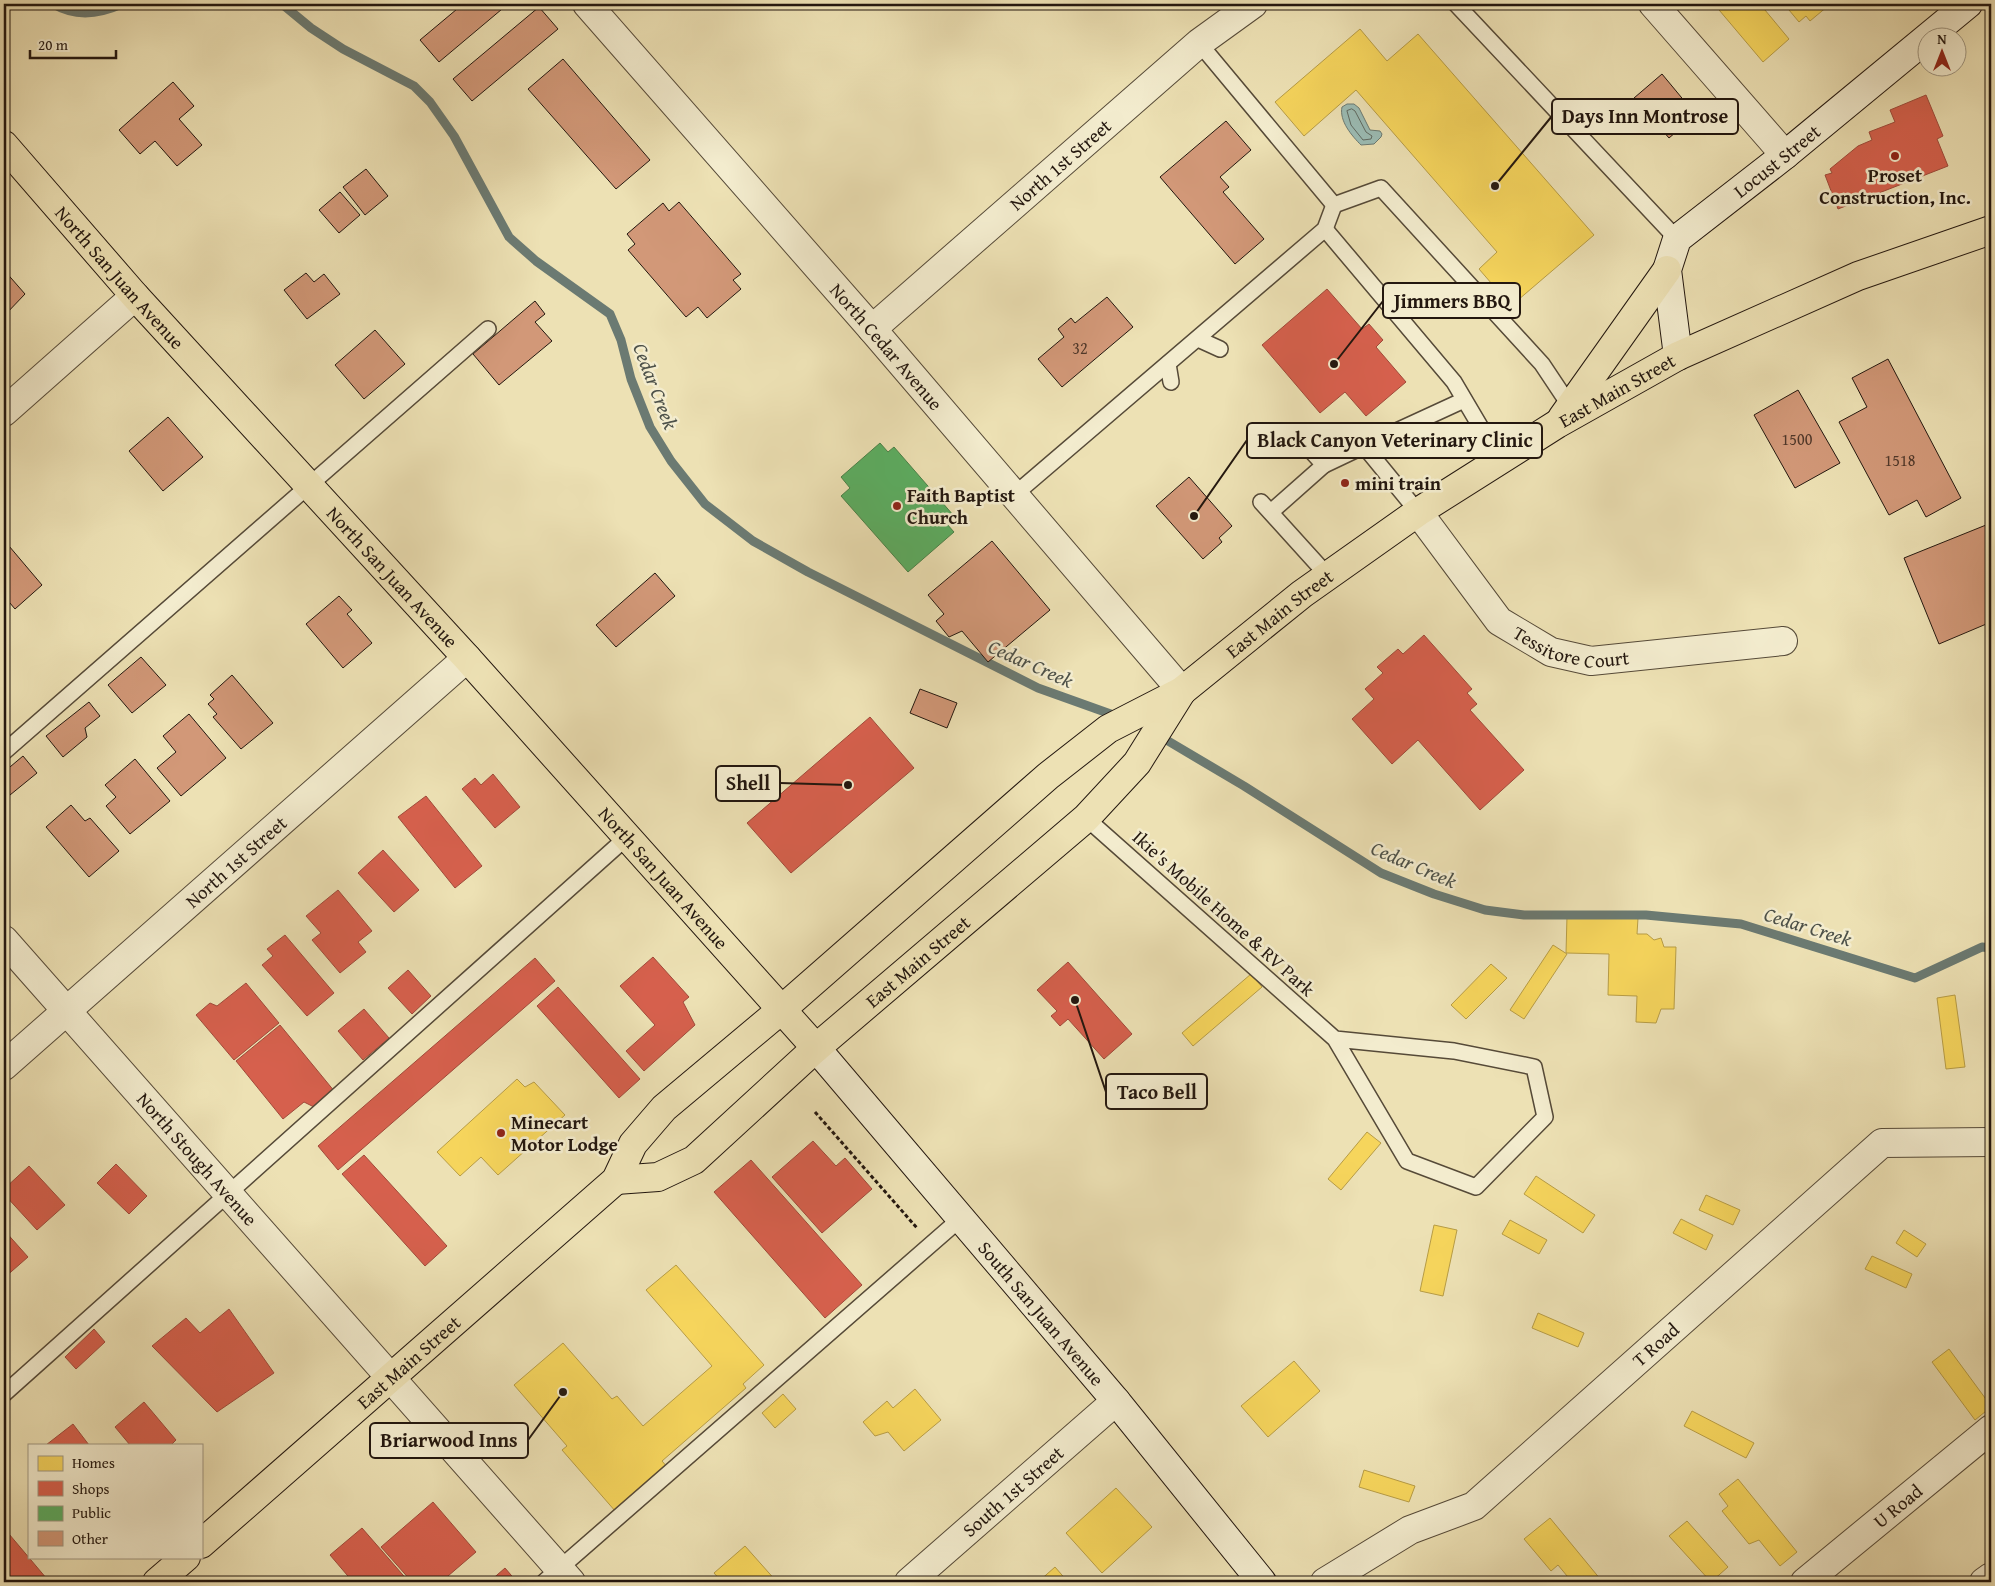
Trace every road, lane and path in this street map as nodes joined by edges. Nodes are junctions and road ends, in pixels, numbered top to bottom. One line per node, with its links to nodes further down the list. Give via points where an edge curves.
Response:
1 (587, 4): 16 (street, North Cedar Avenue)
2 (1253, 4): 6 (street, North 1st Street)
3 (1456, 4): 12 (lane)
4 (1653, 4): 8 (street)
5 (1965, 5): 8 (street, Locust Street)
6 (1200, 43): 9 (lane); 16 (street, North 1st Street)
7 (4, 145): 14 (main road, North San Juan Avenue)
8 (1785, 155): 12 (street, Locust Street)
9 (1334, 205): 10 (lane); 24 (lane, via 1381,188 1542,364)
10 (1325, 229): 17 (lane); 22 (lane, via 1454,382)
11 (1991, 230): 19 (main road, East Main Street, via 1858,276)
12 (1677, 239): 13 (street)
13 (1667, 270): 19 (street); 24 (main road)
14 (135, 296): 23 (street); 29 (main road, North San Juan Avenue)
15 (488, 329): 29 (lane)
16 (872, 329): 30 (street, North Cedar Avenue)
17 (1198, 338): 18 (lane); 20 (lane)
18 (1220, 349)
19 (1678, 356): 24 (main road, East Main Street)
20 (1168, 364): 21 (lane); 30 (lane)
21 (1171, 382)
22 (1464, 400): 25 (lane); 27 (lane)
23 (4, 412)
24 (1564, 415): 27 (main road, East Main Street)
25 (1364, 446): 28 (lane); 31 (lane)
26 (1313, 453): 28 (lane)
27 (1500, 460): 31 (main road, East Main Street)
28 (1324, 465): 32 (lane, via 1266,507)
29 (309, 486): 34 (main road, North San Juan Avenue); 36 (lane)
30 (1014, 496): 35 (street, North Cedar Avenue)
31 (1418, 512): 32 (main road, East Main Street); 33 (street, Tessitore Court, via 1499,622 1551,652 1591,661)
32 (1328, 576): 35 (main road, East Main Street)
33 (1783, 641)
34 (467, 658): 38 (main road, North San Juan Avenue); 41 (street, North 1st Street)
35 (1182, 691): 37 (main road, East Main Street, via 1137,763); 40 (main road, East Main Street, via 1108,729 1048,776)
36 (4, 752)
37 (1086, 818): 42 (lane, Ikie's Mobile Home & RV Park); 43 (main road, East Main Street)
38 (626, 838): 40 (main road, North San Juan Avenue); 48 (lane)
39 (4, 940): 41 (street, North Stough Avenue)
40 (781, 1010): 43 (main road, North San Juan Avenue); 47 (main road, East Main Street, via 664,1108 633,1144)
41 (66, 1011): 44 (street, North 1st Street); 48 (street, North Stough Avenue)
42 (1334, 1039): 42 (lane, Ikie's Mobile Home & RV Park, via 1408,1161 1476,1187 1545,1117 1534,1067 1454,1051)
43 (816, 1048): 47 (main road, East Main Street, via 694,1160 658,1177); 49 (street, South San Juan Avenue)
44 (4, 1066)
45 (815, 1112): 50 (path)
46 (1991, 1142): 62 (street, T Road, via 1882,1143 1474,1506 1410,1530)
47 (616, 1180): 51 (main road, East Main Street)
48 (228, 1194): 51 (street, North Stough Avenue); 52 (lane)
49 (960, 1218): 53 (street, South San Juan Avenue); 58 (lane)
50 (918, 1230)
51 (391, 1377): 55 (main road, East Main Street); 58 (street, North Stough Avenue)
52 (4, 1394)
53 (1116, 1401): 60 (street, South 1st Street); 61 (street, South San Juan Avenue)
54 (1991, 1429): 63 (street, U Road)
55 (202, 1543)
56 (185, 1558): 59 (main road)
57 (1991, 1576): 64 (street)
58 (558, 1578)
59 (157, 1582)
60 (909, 1582)
61 (1262, 1582)
62 (1325, 1582)
63 (1805, 1582)
64 (1984, 1582)

